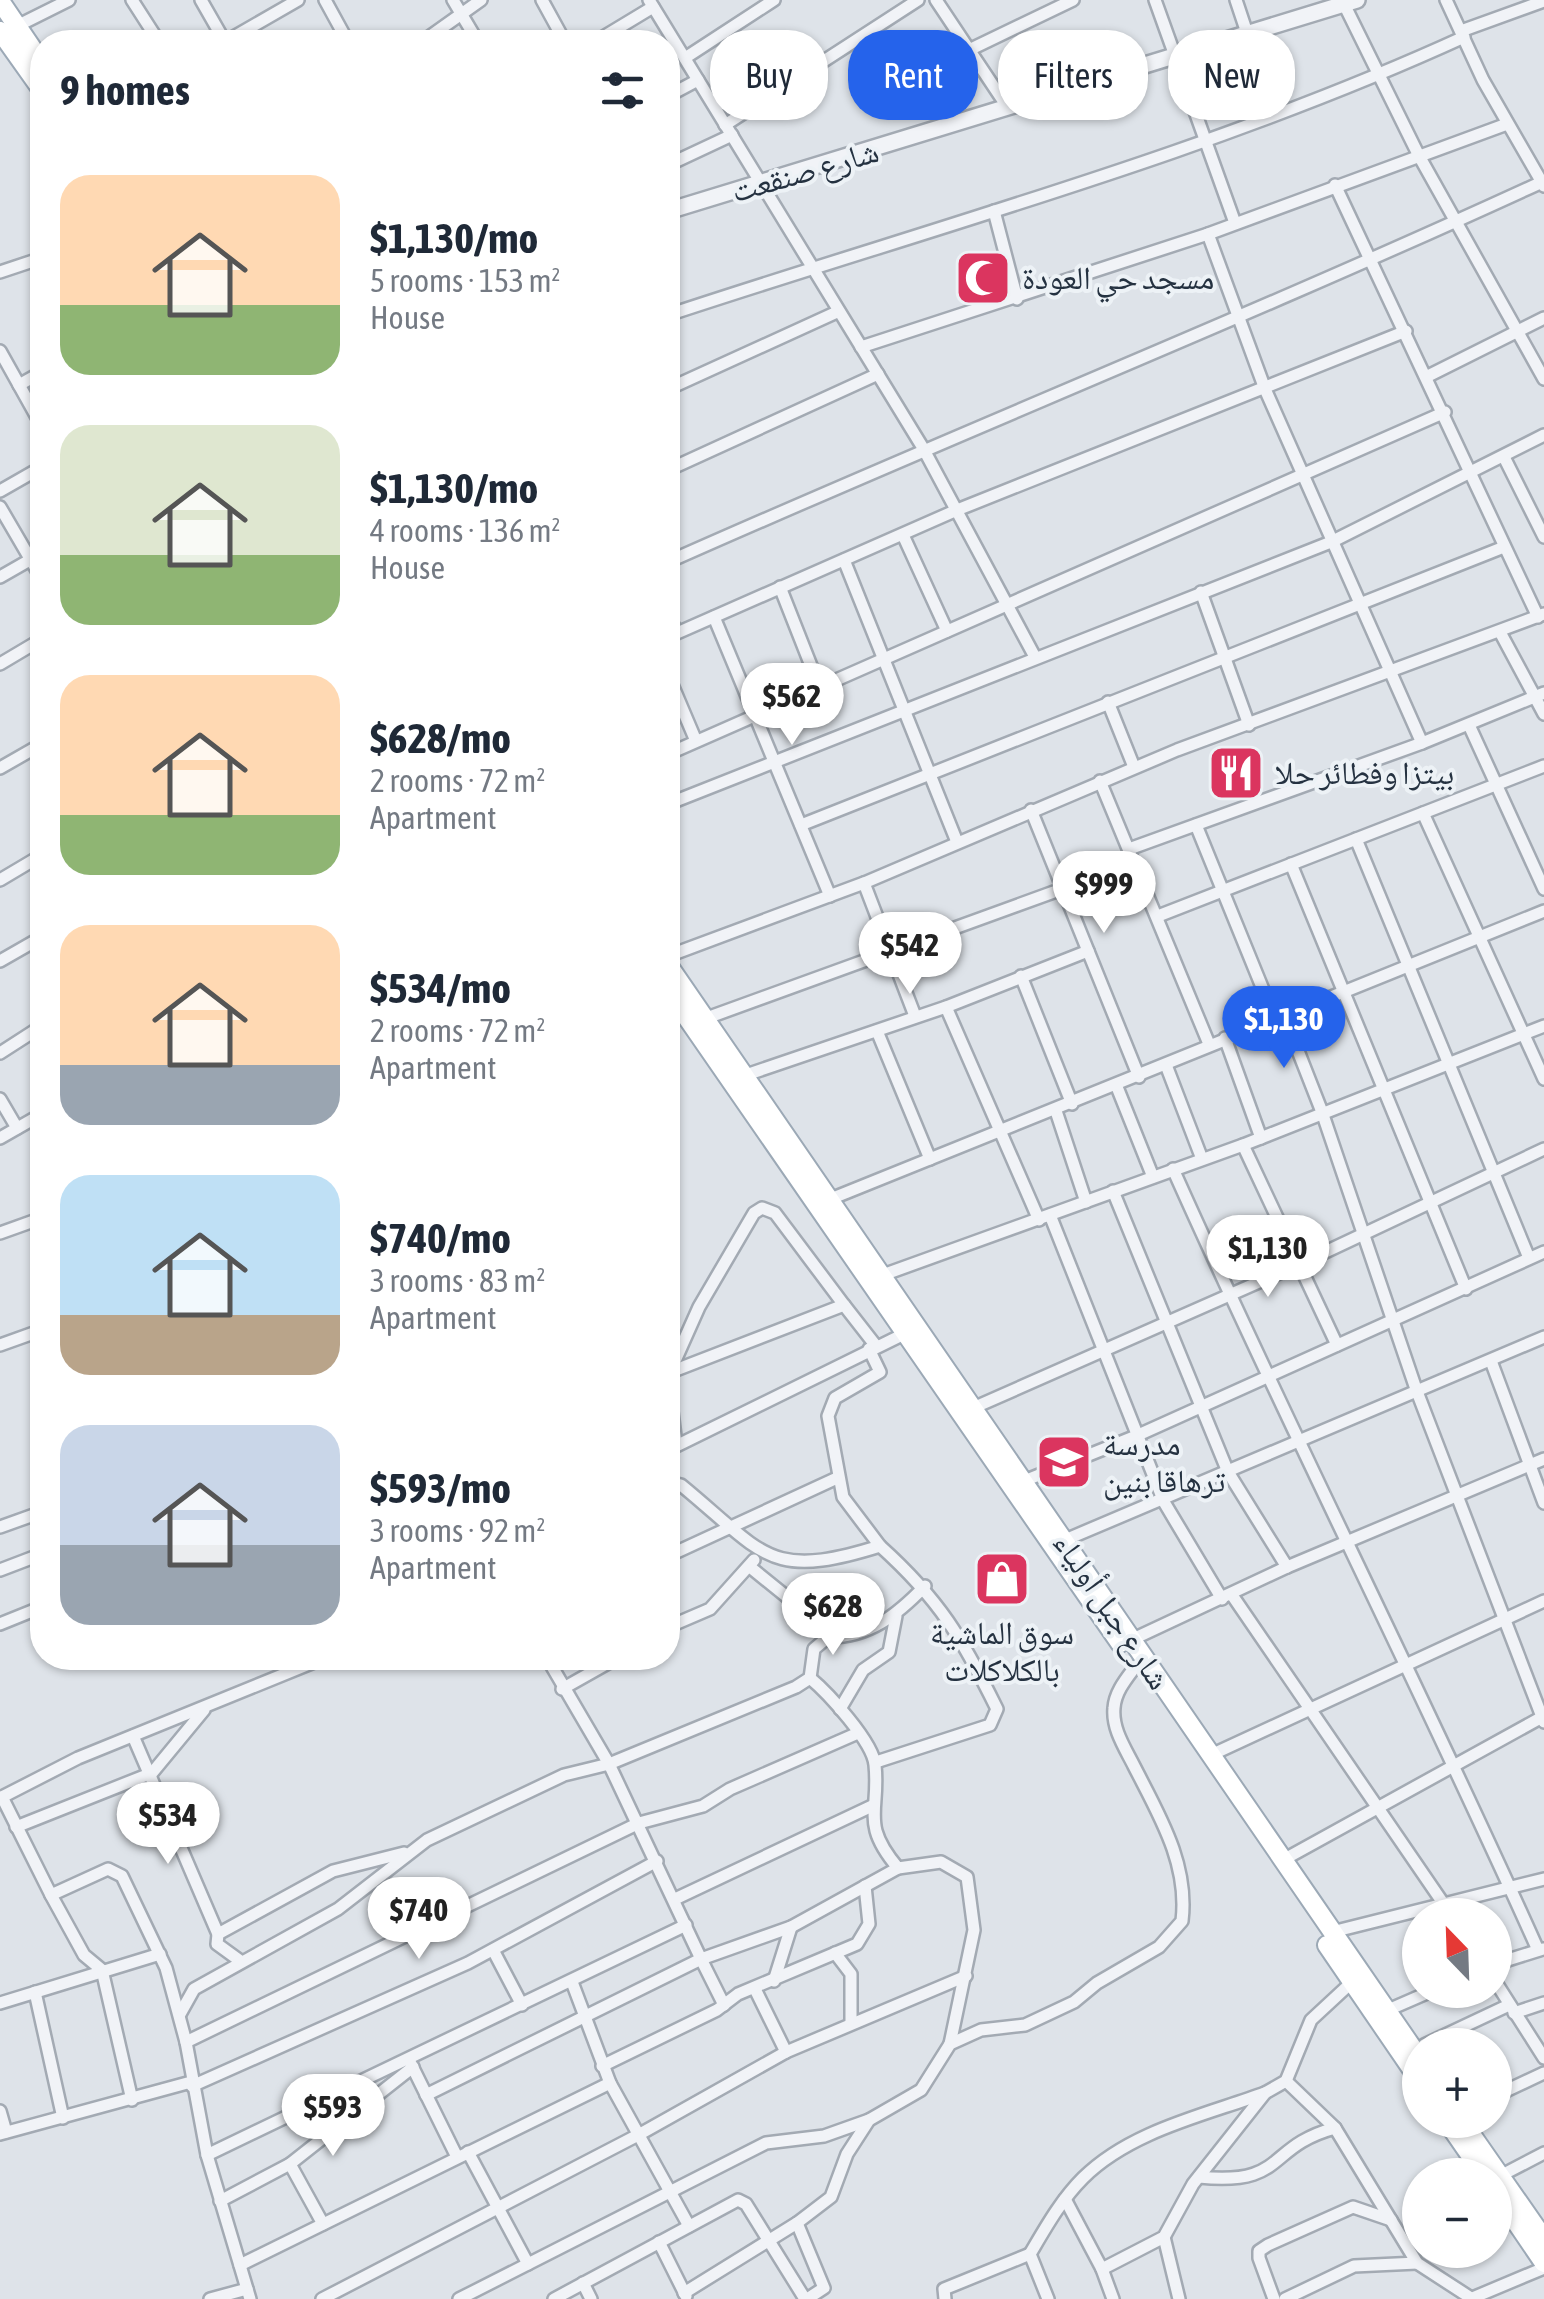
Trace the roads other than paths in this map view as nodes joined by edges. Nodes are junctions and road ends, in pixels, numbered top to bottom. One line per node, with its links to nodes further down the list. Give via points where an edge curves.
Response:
1 (0, 0): 21 (main road)
2 (68, 0): 21 (street)
3 (132, 0): 22 (street)
4 (200, 0): 23 (street)
5 (298, 0): 24 (street)
6 (326, 0): 25 (street)
7 (452, 0): 20 (street)
8 (481, 0): 20 (street)
9 (542, 0): 28 (street)
10 (774, 0): 39 (street)
11 (918, 0): 49 (street)
12 (936, 0): 31 (street)
13 (1073, 0): 36 (street)
14 (1155, 0): 35 (street)
15 (1236, 0): 32 (street)
16 (1446, 0): 34 (street)
17 (1544, 0): 34 (street)
18 (1348, 2): 33 (street, شارع صنقعت); 42 (street)
19 (651, 4): 29 (street); 30 (street)
20 (464, 15): 26 (street); 27 (street)
21 (8, 28): 38 (main road); 41 (main road)
22 (151, 30)
23 (218, 30)
24 (246, 30)
25 (342, 30)
26 (441, 30)
27 (472, 30)
28 (558, 30)
29 (613, 30)
30 (667, 30)
31 (956, 30)
32 (1246, 30)
33 (1266, 30)
34 (1462, 34): 42 (street); 48 (street)
35 (1168, 36)
36 (978, 46)
37 (680, 50): 39 (street)
38 (30, 51)
39 (685, 58): 43 (street)
40 (978, 62): 45 (street)
41 (30, 68)
42 (1378, 76): 50 (street); 51 (street)
43 (698, 80): 44 (street); 49 (street)
44 (680, 90)
45 (998, 93)
46 (998, 111): 53 (street, شارع صنقعت)
47 (1197, 120): 50 (street)
48 (1507, 124): 51 (street); 54 (street)
49 (728, 130): 52 (street); 53 (street)
50 (1205, 142): 57 (street); 58 (street)
51 (1418, 154): 55 (street); 59 (street)
52 (680, 158)
53 (761, 184): 56 (street, شارع صنقعت); 63 (street)
54 (1543, 184): 59 (street)
55 (1335, 185): 58 (street); 61 (street)
56 (680, 208)
57 (994, 211): 63 (street); 65 (street)
58 (1234, 222): 60 (street)
59 (1456, 222): 61 (street); 71 (street)
60 (1208, 234): 65 (street); 68 (street)
61 (1371, 259): 68 (street); 70 (street)
62 (30, 262): 64 (street)
63 (810, 268): 66 (street); 67 (street)
64 (0, 272)
65 (1017, 299): 72 (street)
66 (680, 310)
67 (837, 312): 72 (street); 78 (street)
68 (1239, 316): 80 (street); 84 (street)
69 (1544, 318): 71 (street)
70 (1406, 331): 75 (street); 80 (street)
71 (1515, 331): 75 (street); 77 (street)
72 (860, 348): 74 (street)
73 (0, 351): 79 (street)
74 (878, 374): 84 (street); 86 (street)
75 (1428, 376): 82 (street)
76 (30, 379): 79 (street)
77 (1544, 379)
78 (680, 383)
79 (19, 386): 81 (street)
80 (1265, 389): 87 (street); 92 (street)
81 (30, 405)
82 (1444, 412): 87 (street); 89 (street)
83 (1544, 434): 85 (street)
84 (924, 448): 92 (street); 98 (street)
85 (1504, 457): 89 (street); 94 (street)
86 (680, 465)
87 (1304, 472): 95 (street); 104 (street)
88 (30, 474): 90 (street)
89 (1469, 475): 95 (street); 97 (street)
90 (0, 491)
91 (0, 507): 96 (street)
92 (957, 510): 93 (street); 104 (street)
93 (903, 535): 100 (street); 109 (street)
94 (1544, 537)
95 (1331, 542): 103 (street); 105 (street)
96 (30, 547)
97 (1504, 547): 105 (street); 106 (street)
98 (680, 557)
99 (30, 560): 101 (street)
100 (844, 560): 102 (street); 114 (street)
101 (0, 577)
102 (780, 587): 107 (street); 117 (street)
103 (1201, 592): 112 (street); 113 (street)
104 (1008, 604): 109 (street); 112 (street)
105 (1358, 605): 113 (street); 116 (street)
106 (1541, 616): 110 (street)
107 (714, 617): 108 (street); 123 (street)
108 (680, 631)
109 (946, 631): 114 (street)
110 (1500, 632): 116 (street); 118 (street)
111 (30, 647): 115 (street)
112 (1035, 657): 121 (street)
113 (1226, 657): 119 (street); 124 (street)
114 (882, 659): 117 (street); 121 (street)
115 (0, 664)
116 (1390, 674): 124 (street); 127 (street)
117 (819, 686): 123 (street)
118 (1539, 695): 122 (street); 125 (street)
119 (1108, 702): 132 (street); 134 (street)
120 (680, 703): 126 (street)
121 (902, 708): 130 (street); 134 (street)
122 (1544, 714)
123 (757, 715): 126 (street); 130 (street)
124 (1248, 725): 132 (street)
125 (1469, 725): 127 (street); 136 (street)
126 (696, 741): 128 (street)
127 (1422, 743): 141 (street)
128 (680, 748)
129 (30, 751): 133 (street)
130 (776, 762): 137 (street); 140 (street)
131 (1544, 766): 136 (street)
132 (1134, 767): 135 (street)
133 (0, 768)
134 (928, 773): 140 (street); 143 (street)
135 (1100, 780): 138 (street); 144 (street)
136 (1497, 784): 139 (street); 149 (street)
137 (680, 799)
138 (1031, 810): 143 (street); 150 (street)
139 (1424, 813): 142 (street); 155 (street)
140 (801, 825): 152 (street)
141 (1196, 825): 144 (street); 151 (street)
142 (1356, 839): 146 (street); 162 (street)
143 (957, 842): 148 (street)
144 (1129, 848): 154 (street)
145 (30, 863): 147 (street)
146 (1291, 864): 151 (street); 165 (street)
147 (0, 880)
148 (864, 883): 152 (street); 159 (street)
149 (1544, 889)
150 (1062, 890): 158 (street); 159 (street)
151 (1222, 890): 154 (street); 169 (street)
152 (830, 896): 161 (street)
153 (1544, 911): 155 (street)
154 (1158, 916): 176 (street)
155 (1480, 935): 162 (street); 174 (street)
156 (0, 940): 160 (street)
157 (30, 943): 160 (street)
158 (1088, 951): 163 (street); 181 (street)
159 (892, 954): 168 (street); 170 (street)
160 (4, 958)
161 (680, 961)
162 (1409, 965): 165 (street); 178 (street)
163 (1021, 976): 167 (street); 186 (street)
164 (680, 984): 170 (main road, شارع جبل أولياء)
165 (1344, 990): 169 (street); 184 (street)
166 (680, 1007): 219 (main road, شارع جبل أولياء)
167 (946, 1007): 168 (street); 191 (street)
168 (915, 1016): 172 (street)
169 (1279, 1017): 175 (street); 188 (street)
170 (704, 1019): 180 (main road, شارع جبل أولياء)
171 (1544, 1026): 174 (street)
172 (877, 1031): 180 (street); 196 (street)
173 (30, 1034): 177 (street)
174 (1524, 1034): 178 (street); 182 (street)
175 (1225, 1038): 176 (street); 193 (street)
176 (1209, 1044): 179 (street)
177 (0, 1053)
178 (1451, 1061): 184 (street); 199 (street)
179 (1166, 1065): 181 (street); 197 (street)
180 (743, 1076): 202 (main road, شارع جبل أولياء)
181 (1139, 1077): 183 (street)
182 (1544, 1079)
183 (1117, 1087): 186 (street); 200 (street)
184 (1384, 1089): 188 (street); 204 (street)
185 (0, 1098): 190 (street)
186 (1072, 1104): 187 (street)
187 (1056, 1111): 191 (street); 203 (street)
188 (1322, 1112): 193 (street); 208 (street)
189 (30, 1121): 190 (street)
190 (17, 1128): 192 (street)
191 (1001, 1133): 196 (street); 205 (street)
192 (0, 1138)
193 (1261, 1138): 194 (street)
194 (1243, 1145): 197 (street); 211 (street)
195 (1544, 1149): 199 (street)
196 (930, 1159): 202 (street)
197 (1202, 1159): 198 (street)
198 (1173, 1169): 200 (street); 214 (street)
199 (1496, 1173): 204 (street); 210 (street)
200 (1153, 1177): 201 (street)
201 (1113, 1191): 203 (street); 217 (street)
202 (828, 1200): 212 (main road, شارع جبل أولياء)
203 (1086, 1202): 205 (street)
204 (1433, 1203): 208 (street); 213 (street)
205 (1044, 1218): 212 (street); 225 (street)
206 (30, 1222): 207 (street)
207 (0, 1233)
208 (1361, 1234): 211 (street); 216 (street)
209 (1544, 1252): 210 (street)
210 (1528, 1258): 213 (street)
211 (1302, 1263): 214 (street); 222 (street)
212 (880, 1276): 231 (main road, شارع جبل أولياء)
213 (1466, 1289): 216 (street)
214 (1229, 1295): 217 (street); 228 (street)
215 (844, 1305): 223 (street, via 775,1213 762,1208); 224 (street); 227 (street)
216 (1392, 1320): 222 (street); 229 (street)
217 (1166, 1323): 225 (street); 230 (street)
218 (30, 1334): 221 (street)
219 (904, 1334): 224 (street); 267 (main road, شارع جبل أولياء)
220 (1544, 1337): 226 (street)
221 (0, 1345)
222 (1337, 1345): 228 (street)
223 (680, 1348)
224 (873, 1348): 234 (street); 238 (street, via 880,1372 829,1405)
225 (1102, 1354): 231 (street); 232 (street)
226 (1490, 1361): 229 (street); 236 (street)
227 (680, 1369)
228 (1268, 1376): 230 (street); 233 (street)
229 (1416, 1389): 233 (street); 241 (street)
230 (1198, 1407): 232 (street); 237 (street)
231 (973, 1408): 239 (main road, شارع جبل أولياء)
232 (1136, 1436): 239 (street); 242 (street)
233 (1300, 1441): 237 (street); 248 (street)
234 (680, 1443)
235 (1544, 1458): 236 (street)
236 (1529, 1466): 241 (street); 243 (street)
237 (1228, 1472): 242 (street); 254 (street)
238 (837, 1478): 245 (street); 249 (street, via 849,1508)
239 (1024, 1481): 247 (main road, شارع جبل أولياء)
240 (680, 1485): 245 (street)
241 (1456, 1495): 248 (street); 261 (street)
242 (1164, 1502): 247 (street); 257 (street)
243 (1544, 1503)
244 (30, 1516): 246 (street)
245 (731, 1526): 250 (street); 251 (street)
246 (0, 1527)
247 (1066, 1540): 265 (main road, شارع جبل أولياء)
248 (1344, 1544): 254 (street); 266 (street)
249 (880, 1546): 251 (street, via 813,1564); 256 (street)
250 (680, 1550)
251 (758, 1552): 253 (street)
252 (30, 1559): 255 (street)
253 (750, 1566): 262 (street, via 710,1609); 264 (street)
254 (1287, 1567): 257 (street)
255 (0, 1570)
256 (925, 1586): 260 (street); 280 (street, via 954,1623 998,1709 996,1717 990,1725)
257 (1227, 1596): 265 (street); 275 (street)
258 (1544, 1601): 261 (street)
259 (30, 1612): 263 (street)
260 (896, 1616): 264 (street, via 848,1638); 274 (street, via 889,1652 863,1670)
261 (1503, 1620): 266 (street); 276 (street)
262 (680, 1622)
263 (0, 1624)
264 (828, 1638): 271 (street, via 814,1649)
265 (1131, 1640): 279 (main road, شارع جبل أولياء)
266 (1406, 1666): 275 (street); 282 (street)
267 (1135, 1667): 316 (main road, شارع جبل أولياء); 332 (street, via 1114,1706 1117,1732 1175,1851 1182,1921 1159,1948 1074,2002 1025,2025 965,2034)
268 (295, 1670): 273 (street)
269 (553, 1670): 272 (street)
270 (596, 1670): 272 (street)
271 (810, 1678): 274 (street); 281 (street)
272 (562, 1689): 281 (street)
273 (206, 1707): 278 (street); 283 (street)
274 (840, 1709): 277 (street)
275 (1310, 1711): 279 (street); 286 (street)
276 (1543, 1719): 282 (street)
277 (858, 1733): 280 (street); 287 (street, via 703,1806)
278 (133, 1736): 283 (street); 284 (street)
279 (1211, 1755): 290 (main road, شارع جبل أولياء)
280 (876, 1762): 285 (street)
281 (609, 1764): 287 (street); 289 (street, via 510,1798)
282 (1454, 1766): 286 (street); 295 (street)
283 (152, 1773): 288 (street); 304 (street)
284 (1, 1798): 288 (street)
285 (872, 1806): 292 (street, via 885,1852); 299 (street)
286 (1377, 1811): 290 (street); 297 (street)
287 (639, 1823): 291 (street); 331 (street)
288 (16, 1826): 296 (street)
289 (404, 1854): 304 (street, via 333,1871); 311 (street, via 338,1909)
290 (1283, 1860): 303 (main road, شارع جبل أولياء)
291 (656, 1861): 299 (street); 306 (street)
292 (898, 1868): 294 (street); 313 (street, via 941,1862 967,1877 974,1930)
293 (1544, 1878): 295 (street)
294 (865, 1886): 302 (street); 307 (street, via 866,1936)
295 (1510, 1888): 298 (street); 305 (street)
296 (52, 1895): 308 (street, via 118,1870); 312 (street, via 84,1955)
297 (1439, 1898)
298 (1465, 1898)
299 (675, 1899): 301 (street)
300 (1402, 1914): 303 (street)
301 (686, 1925): 310 (street); 315 (street)
302 (791, 1927): 310 (street); 314 (street)
303 (1332, 1932): 325 (main road, شارع جبل أولياء)
304 (218, 1934): 311 (street, via 216,1944)
305 (1541, 1949): 309 (street)
306 (492, 1950): 322 (street); 340 (street)
307 (835, 1953): 314 (street); 328 (street, via 851,1974)
308 (160, 1954): 312 (street); 326 (street)
309 (1512, 1958)
310 (701, 1959): 323 (street); 327 (street)
311 (239, 1960): 326 (street, via 194,1989)
312 (102, 1970): 318 (street); 345 (street)
313 (966, 1976): 328 (street); 332 (street)
314 (774, 1981): 317 (street)
315 (572, 1982): 322 (street); 327 (street)
316 (1352, 1982): 334 (main road, شارع جبل أولياء); 339 (street, via 1311,2020)
317 (756, 1989): 323 (street); 333 (street)
318 (34, 1992): 319 (street); 347 (street)
319 (0, 2002)
320 (1544, 2003): 324 (street)
321 (1402, 2004): 325 (street)
322 (522, 2005): 336 (street)
323 (724, 2005): 337 (street)
324 (1511, 2009): 330 (street); 335 (street)
325 (1388, 2010): 329 (main road, شارع جبل أولياء)
326 (180, 2014): 331 (street)
327 (584, 2020): 337 (street); 344 (street)
328 (851, 2022): 333 (street)
329 (1402, 2028)
330 (1469, 2028)
331 (186, 2042): 340 (street)
332 (950, 2044): 348 (street, via 921,2090)
333 (786, 2052): 351 (street)
334 (1402, 2056)
335 (1544, 2058)
336 (411, 2064): 344 (street); 355 (street); 357 (street)
337 (602, 2066): 341 (street)
338 (1544, 2073): 342 (street)
339 (1286, 2081): 343 (street); 349 (street)
340 (192, 2084): 345 (street); 355 (street)
341 (610, 2084): 351 (street); 354 (street)
342 (1512, 2088)
343 (1265, 2093): 359 (street); 361 (street, via 1134,2142 1106,2158)
344 (426, 2095): 354 (street)
345 (132, 2100): 347 (street)
346 (0, 2111): 350 (street)
347 (63, 2118): 350 (street)
348 (870, 2120): 360 (street, via 824,2136 766,2143); 367 (street, via 847,2154 831,2198)
349 (1335, 2128): 359 (street, via 1296,2144 1266,2173 1238,2181); 366 (street)
350 (3, 2133)
351 (640, 2134): 360 (street); 364 (street)
352 (1460, 2138): 356 (main road)
353 (1544, 2153): 358 (street)
354 (462, 2154): 364 (street); 368 (street)
355 (207, 2155): 362 (street)
356 (1475, 2158)
357 (290, 2164): 362 (street); 368 (street)
358 (1512, 2171)
359 (1200, 2177): 371 (street)
360 (671, 2192): 369 (street); 377 (street)
361 (1065, 2199): 375 (street); 381 (street)
362 (220, 2201): 378 (street)
363 (1512, 2201): 370 (main road)
364 (500, 2207): 377 (street); 388 (street)
365 (1512, 2213): 379 (main road)
366 (1392, 2220): 372 (street); 397 (street, via 1353,2207 1268,2244 1259,2251)
367 (797, 2223): 373 (street); 385 (street)
368 (323, 2224): 378 (street)
369 (688, 2226): 373 (street, via 743,2200); 374 (street)
370 (1542, 2232)
371 (1164, 2236): 381 (street); 396 (street)
372 (1402, 2237)
373 (768, 2240): 386 (street); 392 (street)
374 (659, 2242): 382 (street); 386 (street)
375 (1030, 2254): 393 (street, via 944,2290); 394 (street)
376 (1402, 2263): 398 (street, via 1354,2266)
377 (528, 2264): 389 (street)
378 (240, 2265): 384 (street)
379 (1544, 2266): 383 (street)
380 (1426, 2268): 399 (street)
381 (1102, 2270): 395 (street)
382 (584, 2283): 390 (street); 391 (street)
383 (1499, 2287): 399 (street); 400 (street)
384 (248, 2294): 387 (street)
385 (827, 2294): 392 (street)
386 (686, 2296)
387 (210, 2299)
388 (322, 2299)
389 (459, 2299)
390 (554, 2299)
391 (591, 2299)
392 (806, 2299)
393 (945, 2299)
394 (1048, 2299)
395 (1113, 2299)
396 (1180, 2299)
397 (1274, 2299)
398 (1285, 2299)
399 (1471, 2299)
400 (1508, 2299)

